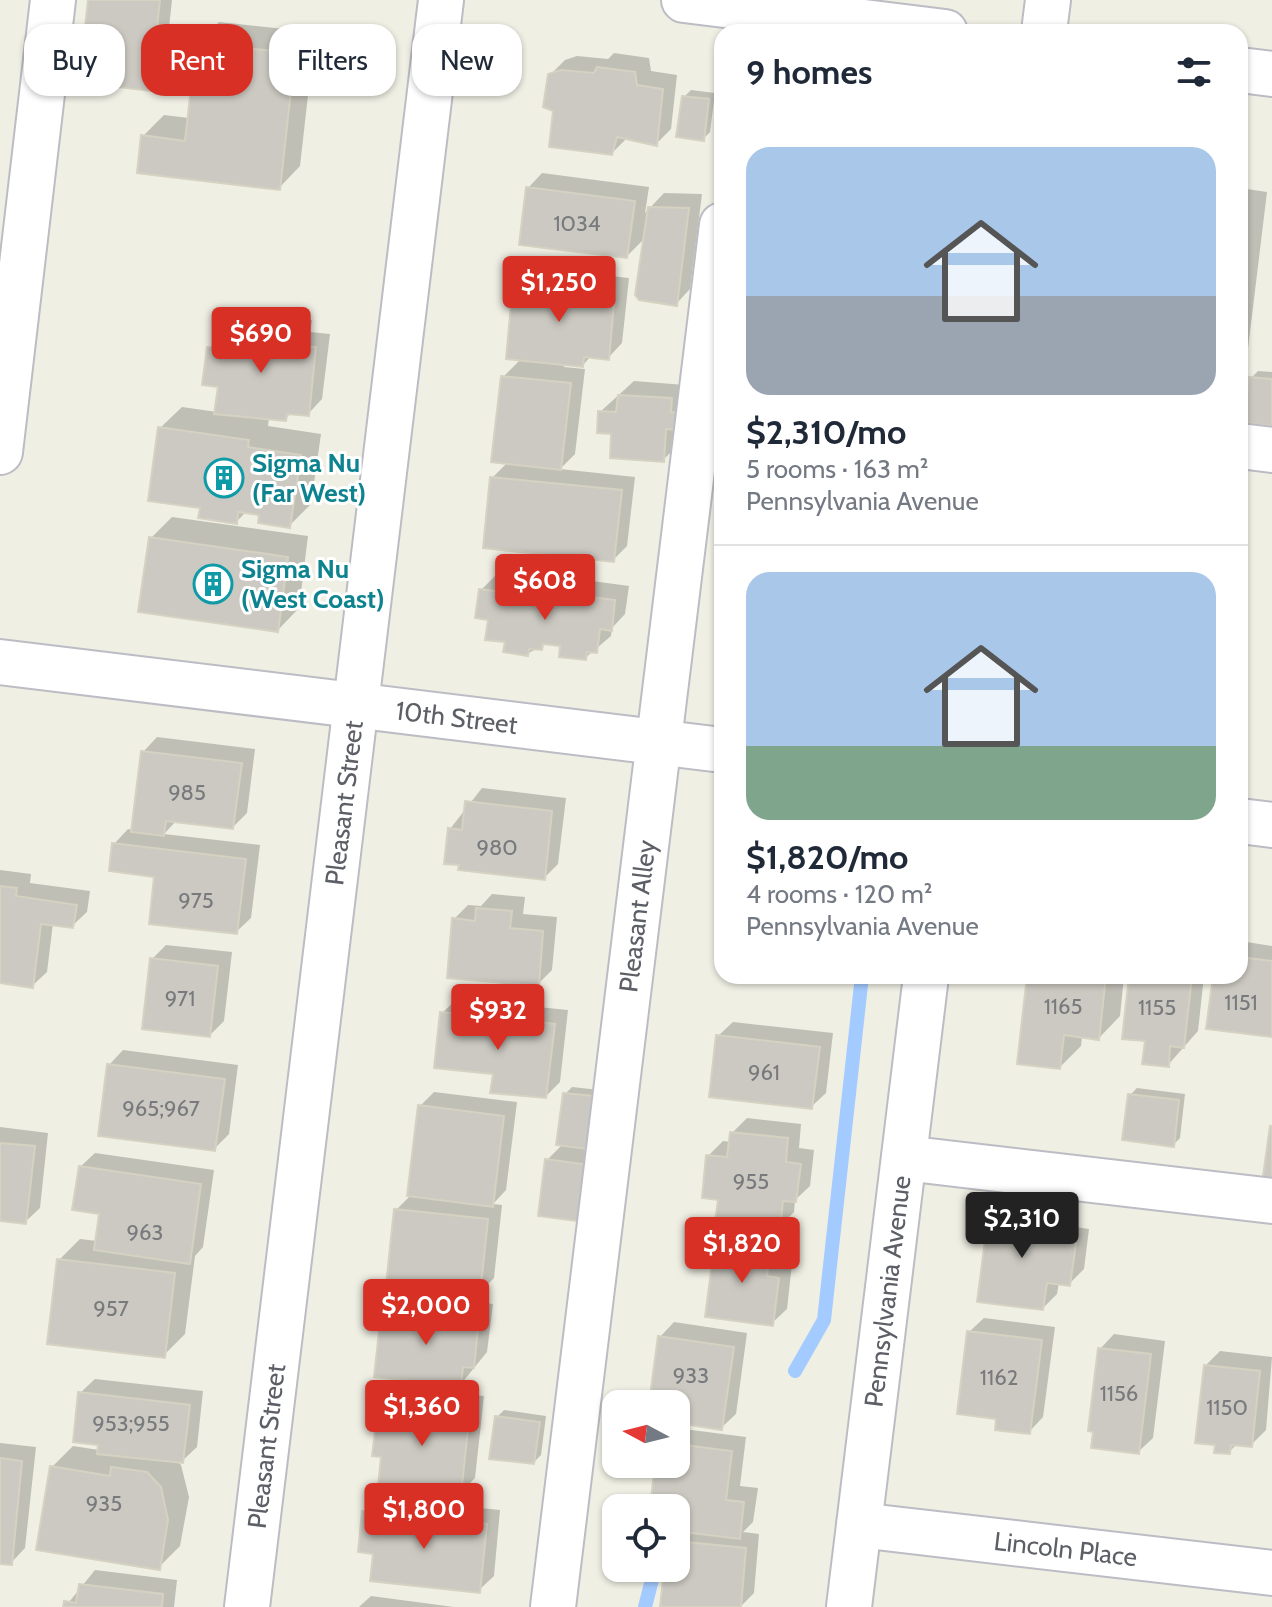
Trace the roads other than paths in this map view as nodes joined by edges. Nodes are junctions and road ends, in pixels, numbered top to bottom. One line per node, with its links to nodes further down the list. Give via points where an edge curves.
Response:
1 (53, 0): 13 (street)
2 (441, 0): 15 (street, Pleasant Street)
3 (684, 0): 5 (street)
4 (1048, 0): 7 (street)
5 (748, 13): 6 (street)
6 (862, 24)
7 (1045, 24)
8 (1248, 71): 9 (street)
9 (1272, 74)
10 (714, 291): 16 (street, Pleasant Alley)
11 (1248, 447): 12 (street)
12 (1272, 450)
13 (0, 452)
14 (0, 662): 15 (street, 10th Street)
15 (355, 704): 16 (street, 10th Street); 25 (street, Pleasant Street)
16 (659, 741): 17 (street, 10th Street); 26 (street, Pleasant Alley)
17 (714, 749)
18 (1248, 822): 19 (street)
19 (1272, 825)
20 (925, 984): 21 (street, Pennsylvania Avenue)
21 (904, 1158): 22 (street); 23 (street, Pennsylvania Avenue)
22 (1272, 1201)
23 (859, 1525): 24 (street, Lincoln Place); 27 (street, Pennsylvania Avenue)
24 (1272, 1573)
25 (247, 1607)
26 (553, 1607)
27 (849, 1607)

